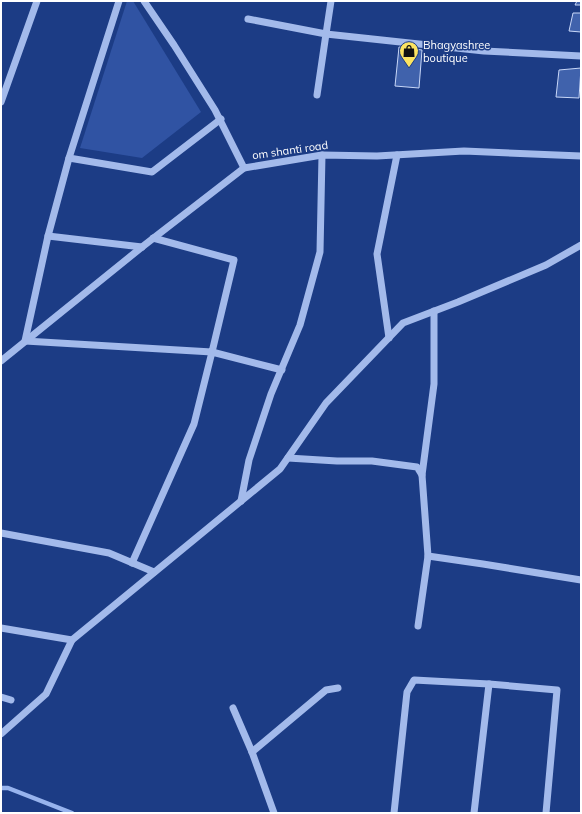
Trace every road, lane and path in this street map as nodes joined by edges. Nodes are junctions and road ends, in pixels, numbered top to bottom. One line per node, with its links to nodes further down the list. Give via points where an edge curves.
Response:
1 (37, 1): 8 (street)
2 (119, 1): 15 (street)
3 (144, 1): 11 (street, om shanti road)
4 (331, 1): 6 (street)
5 (248, 19): 6 (street)
6 (326, 34): 7 (street, via 484,51); 9 (street)
7 (581, 56)
8 (3, 89): 10 (street)
9 (318, 95)
10 (1, 102)
11 (221, 119): 15 (street, via 152,172); 16 (street, om shanti road)
12 (322, 155): 13 (street, om shanti road); 16 (street, om shanti road); 26 (street, via 320,252 300,325)
13 (396, 155): 14 (street, om shanti road, via 464,151); 22 (street, via 377,254)
14 (581, 156)
15 (69, 158): 17 (street)
16 (244, 168): 18 (street)
17 (48, 236): 20 (street); 23 (street)
18 (153, 238): 20 (street); 24 (street, via 234,260)
19 (581, 245): 21 (street, via 546,265)
20 (142, 247): 23 (street)
21 (434, 311): 22 (street, via 403,323); 28 (street, via 434,384)
22 (388, 338): 27 (street, via 326,402)
23 (25, 341): 24 (street); 25 (street)
24 (212, 352): 26 (street); 32 (street, via 194,424)
25 (1, 361)
26 (282, 370): 29 (street, via 271,394 249,460)
27 (288, 458): 28 (street, via 372,461 417,467); 29 (street, via 280,469)
28 (422, 475): 31 (street)
29 (241, 501): 33 (street)
30 (1, 533): 32 (street, via 109,553)
31 (428, 556): 34 (street); 35 (street)
32 (132, 563): 33 (street)
33 (154, 572): 37 (street)
34 (581, 580)
35 (418, 626)
36 (1, 628): 37 (street)
37 (72, 640): 43 (street, via 46,694)
38 (489, 684): 46 (street, via 414,680 407,692); 47 (street); 48 (street, via 557,690)
39 (338, 688): 44 (street, via 326,690)
40 (1, 696): 41 (street)
41 (11, 700)
42 (233, 708): 44 (street)
43 (1, 734)
44 (252, 752): 45 (street)
45 (274, 813)
46 (394, 813)
47 (474, 813)
48 (546, 813)

